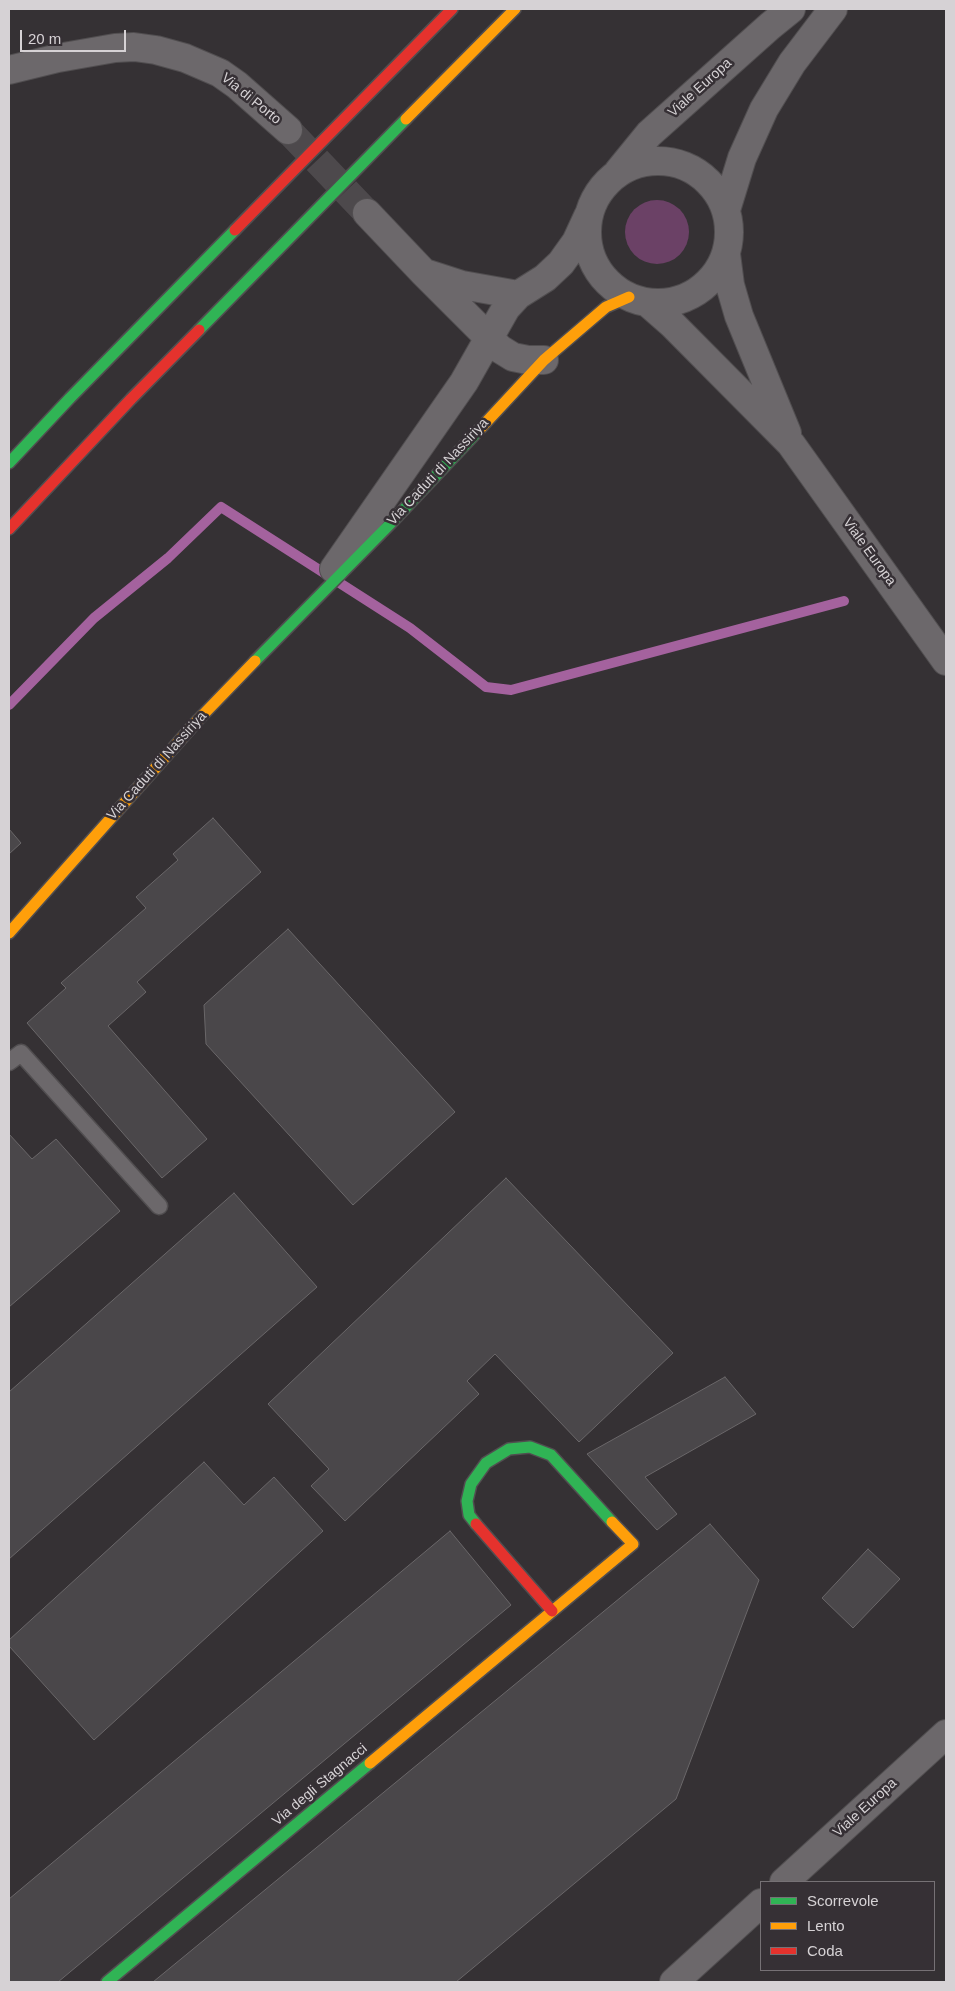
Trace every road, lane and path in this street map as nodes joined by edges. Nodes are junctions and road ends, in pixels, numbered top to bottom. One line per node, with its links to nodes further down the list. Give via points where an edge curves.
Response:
1 (452, 9): 18 (main road)
2 (515, 9): 19 (main road)
3 (791, 9): 7 (street, Viale Europa, via 649,134)
4 (833, 9): 8 (street, via 792,63 764,109 742,158)
5 (9, 70): 6 (street, Via di Porto, via 106,49 134,47 156,50 220,73)
6 (288, 130)
7 (617, 174): 8 (street, via 648,162 665,161 681,165 708,182); 10 (street, via 599,192)
8 (726, 210): 11 (street)
9 (367, 213): 12 (street)
10 (588, 216): 13 (street, via 576,242 561,263 545,278); 14 (street, via 591,258 616,291)
11 (726, 254): 14 (street, via 704,287 687,297 668,303); 17 (street, Viale Europa, via 739,316)
12 (424, 273): 13 (street, via 462,285); 15 (street)
13 (518, 294): 15 (street, via 506,308)
14 (638, 300): 16 (main road, via 606,307); 17 (street, Viale Europa, via 672,324)
15 (489, 339): 16 (street, via 513,357); 20 (street, Via Caduti di Nassiriya, via 464,382)
16 (544, 360): 20 (main road, Via Caduti di Nassiriya, via 393,521)
17 (791, 444): 21 (street, Viale Europa)
18 (9, 463)
19 (9, 528)
20 (309, 604): 22 (main road, Via Caduti di Nassiriya, via 198,720)
21 (946, 661)
22 (9, 933)
23 (9, 1062): 24 (lane, via 21,1053)
24 (159, 1206)
25 (552, 1611): 25 (main road, Via degli Stagnacci, via 633,1544 551,1455 530,1447 508,1449 486,1463 471,1484 467,1501 469,1515); 29 (main road, Via degli Stagnacci)
26 (946, 1734): 27 (street, Viale Europa)
27 (785, 1881)
28 (760, 1904): 30 (street)
29 (107, 1982)
30 (674, 1982)

